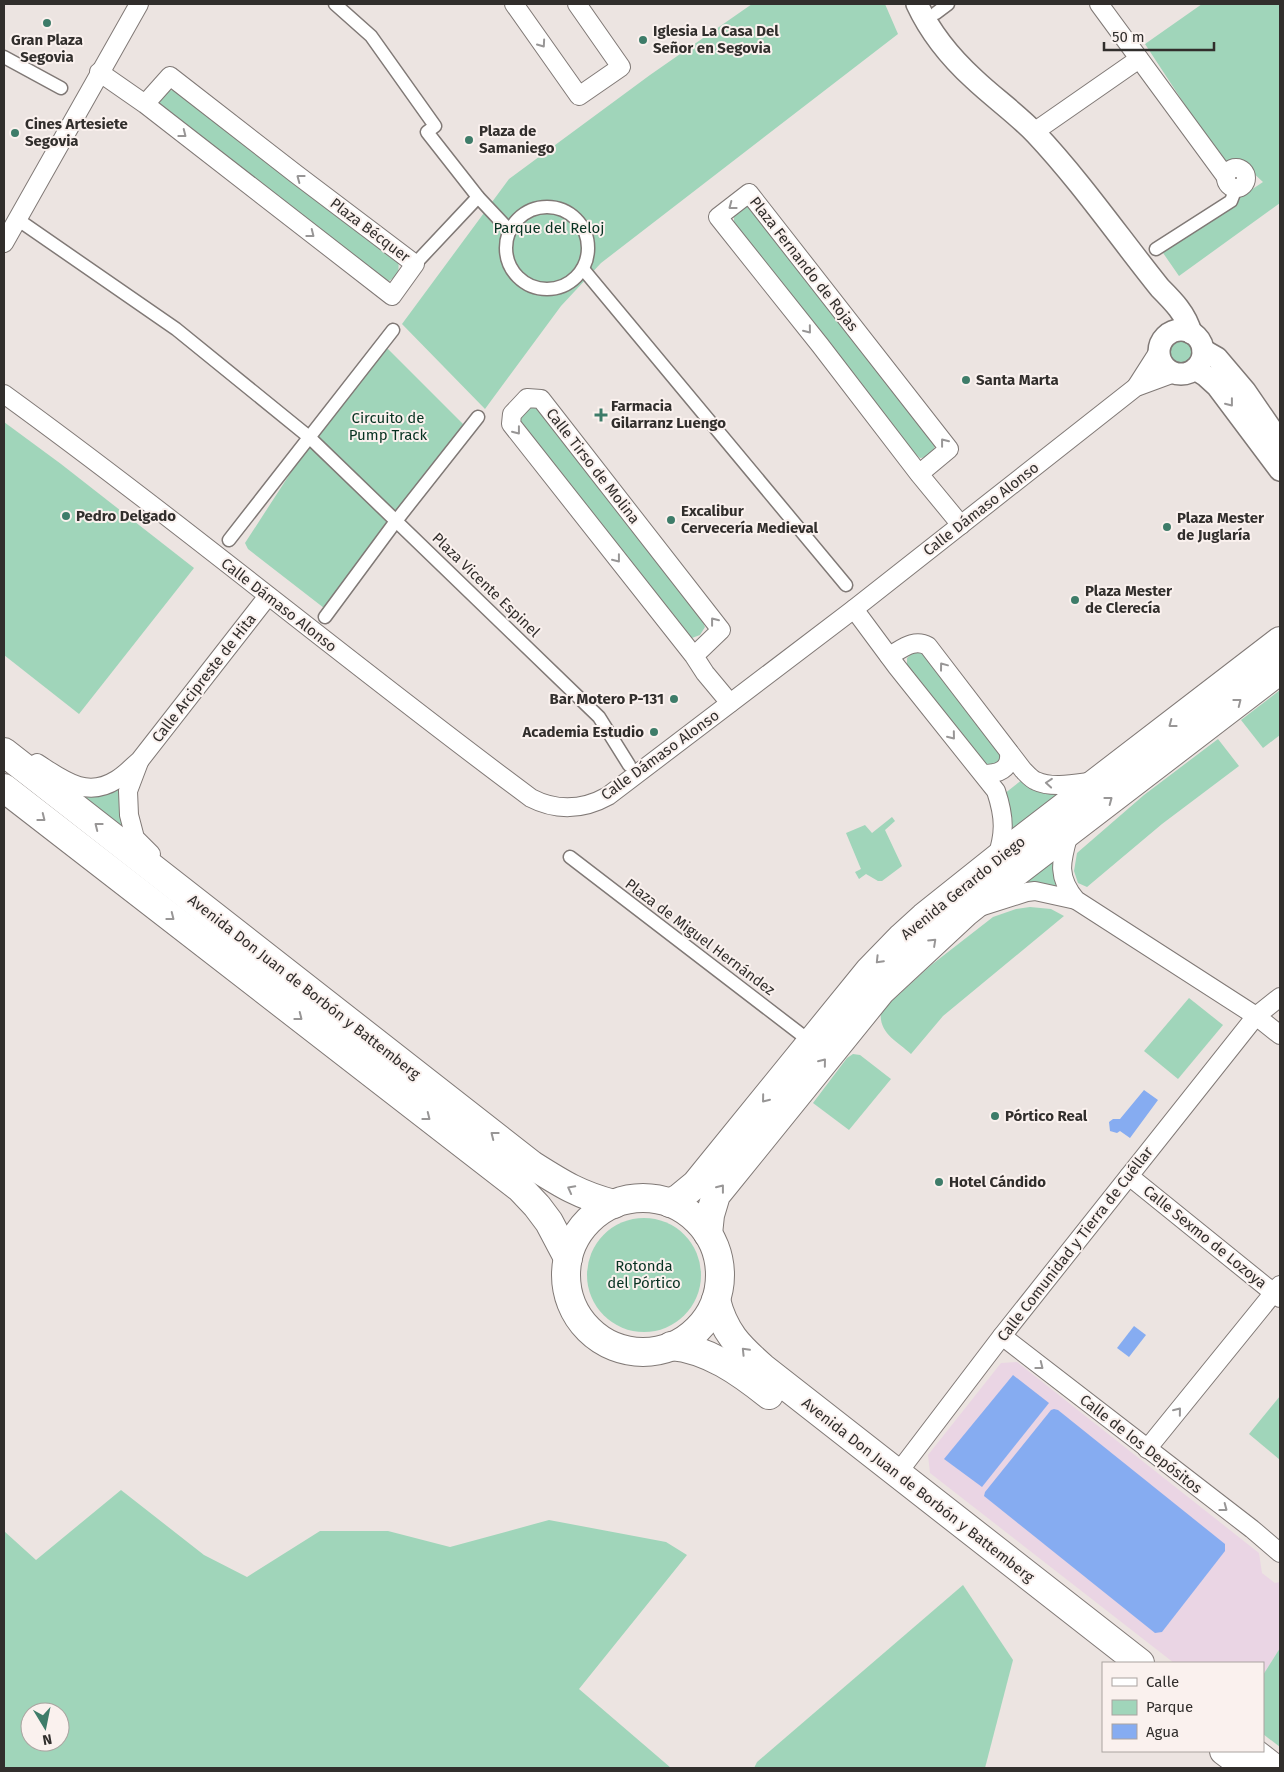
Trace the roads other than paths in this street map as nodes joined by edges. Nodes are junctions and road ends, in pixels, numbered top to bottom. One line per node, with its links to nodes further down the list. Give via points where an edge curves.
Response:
1 (138, 4): 10 (street)
2 (335, 4): 15 (street, via 371,36 435,126 427,132)
3 (514, 4): 4 (street, one-way to 4, via 579,96 621,67)
4 (578, 4)
5 (948, 4): 7 (street)
6 (1099, 4): 9 (street)
7 (926, 8): 13 (street, via 926,23 954,58 973,79)
8 (4, 57): 11 (street)
9 (1139, 59): 13 (street); 14 (street)
10 (100, 72): 12 (street, Plaza Bécquer); 16 (street)
11 (61, 88)
12 (145, 104): 20 (street, Plaza Bécquer, one-way to 12, via 170,76); 20 (street, Plaza Bécquer, one-way to 20, via 392,296)
13 (1034, 132): 22 (street, via 1062,162)
14 (1231, 182): 19 (street, via 1231,201)
15 (478, 196): 17 (street); 20 (street)
16 (17, 219): 18 (street); 29 (street, Plaza Vicente Espinel, via 176,329)
17 (510, 231): 21 (street, via 506,243 511,268 530,286 556,288 568,284); 21 (street, via 521,217 536,209 548,207 571,214 583,228 588,245)
18 (4, 243)
19 (1156, 250)
20 (415, 264)
21 (582, 269): 36 (street)
22 (1160, 288): 24 (street, via 1165,319); 25 (street, via 1189,324)
23 (393, 330): 29 (street)
24 (1162, 344): 25 (street, via 1177,331); 25 (street, via 1163,364); 26 (street, Calle Dámaso Alonso)
25 (1191, 356): 26 (street, Calle Dámaso Alonso); 30 (street, via 1217,358 1245,391); 31 (street, one-way to 31)
26 (1136, 387): 34 (street, Calle Dámaso Alonso)
27 (4, 394): 37 (street, Calle Dámaso Alonso)
28 (478, 418): 33 (street)
29 (309, 437): 33 (street, Plaza Vicente Espinel); 35 (street)
30 (1280, 442)
31 (1280, 470)
32 (919, 474): 32 (street, Plaza Fernando de Rojas, one-way to 32, via 949,449 749,194 718,217); 34 (street, Plaza Fernando de Rojas)
33 (396, 521): 39 (street); 49 (street, Plaza Vicente Espinel, via 599,717)
34 (961, 525): 38 (street, Calle Dámaso Alonso)
35 (228, 540)
36 (846, 585)
37 (268, 596): 44 (street, Calle Dámaso Alonso, via 530,798 550,806 588,805 608,796); 48 (street, Calle Arcipreste de Hita)
38 (854, 609): 42 (street); 44 (street, Calle Dámaso Alonso)
39 (325, 617)
40 (1280, 641): 51 (main road, Avenida Gerardo Diego, one-way to 51)
41 (694, 656): 41 (street, Calle Tirso de Molina, one-way to 41, via 721,630 541,399 527,398 512,414 511,424); 44 (street, Calle Tirso de Molina)
42 (889, 656): 47 (street, one-way to 42, via 928,646 914,643); 50 (street, one-way to 50)
43 (1280, 670): 53 (main road, Avenida Gerardo Diego, one-way to 43)
44 (730, 703)
45 (4, 743): 48 (street, Calle Arcipreste de Hita, via 63,780 82,788 99,788 116,780)
46 (4, 752): 58 (main road, Avenida Don Juan de Borbón y Battemberg, one-way to 46)
47 (1009, 752): 50 (street, via 1010,758 1004,769); 51 (street, one-way to 47, via 1060,784 1033,780)
48 (140, 760): 58 (street, Calle Arcipreste de Hita, via 128,791 129,815 135,838)
49 (629, 765)
50 (983, 774): 55 (street, via 996,791 1003,819 1002,842)
51 (1098, 780): 55 (main road, Avenida Gerardo Diego)
52 (4, 788): 67 (main road, Avenida Don Juan de Borbón y Battemberg, one-way to 67, via 520,1188 549,1222)
53 (1070, 830): 56 (street, via 1062,879); 57 (main road, Avenida Gerardo Diego)
54 (570, 858): 62 (street, Plaza de Miguel Hernández)
55 (996, 860): 62 (main road, Avenida Gerardo Diego, one-way to 62, via 902,937 869,971)
56 (1076, 900): 57 (street, via 1027,892); 60 (street)
57 (966, 912): 66 (main road, Avenida Gerardo Diego, one-way to 57, via 716,1195 748,1154 881,990)
58 (232, 932): 65 (main road, Avenida Don Juan de Borbón y Battemberg, one-way to 58, via 572,1190 532,1165)
59 (1280, 997): 60 (street, Calle Comunidad y Tierra de Cuéllar)
60 (1256, 1016): 61 (street); 63 (street, Calle Comunidad y Tierra de Cuéllar)
61 (1280, 1034)
62 (811, 1042): 64 (main road, Avenida Gerardo Diego, one-way to 64, via 696,1184)
63 (1129, 1176): 68 (street, Calle Sexmo de Lozoya); 70 (street, Calle Comunidad y Tierra de Cuéllar)
64 (670, 1203): 65 (main road, via 642,1198); 66 (main road, via 692,1215)
65 (614, 1204): 67 (main road, via 584,1225)
66 (708, 1234): 69 (main road, via 720,1266)
67 (568, 1258): 71 (main road, via 568,1291 581,1321 593,1333 606,1343 638,1352)
68 (1278, 1292): 72 (street, one-way to 68)
69 (716, 1300): 71 (main road, via 699,1328); 73 (main road, Avenida Don Juan de Borbón y Battemberg, one-way to 69, via 744,1352 727,1331)
70 (1002, 1336): 72 (street, Calle de los Depósitos, one-way to 72); 73 (street, Calle Comunidad y Tierra de Cuéllar)
71 (671, 1346): 75 (main road, Avenida Don Juan de Borbón y Battemberg, via 700,1352 752,1381)
72 (1147, 1449): 74 (street, Calle de los Depósitos, one-way to 74)
73 (897, 1474): 76 (main road, Avenida Don Juan de Borbón y Battemberg)
74 (1280, 1553)
75 (1111, 1662)
76 (1139, 1662)
77 (1225, 1752): 79 (main road)
78 (1253, 1752): 80 (main road)
79 (1247, 1768)
80 (1274, 1768)

